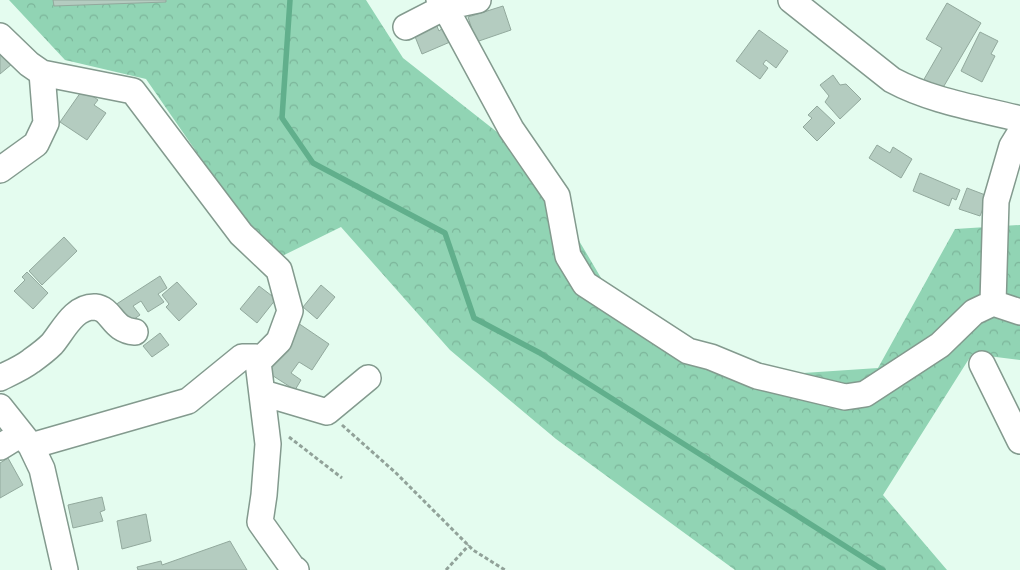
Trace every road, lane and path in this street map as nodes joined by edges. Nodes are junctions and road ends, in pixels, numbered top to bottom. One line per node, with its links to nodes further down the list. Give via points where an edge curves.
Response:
1 (478, 0): 3 (street)
2 (791, 0): 7 (street, via 892,80 932,96)
3 (442, 3): 4 (street); 10 (street, via 511,129 557,196 568,256 585,284 688,351 757,376 845,397 865,394 940,345 974,312)
4 (406, 27)
5 (0, 36): 6 (street)
6 (42, 73): 9 (street, via 46,123 36,144); 13 (street, via 133,91 241,234 279,270 290,311 279,341)
7 (1020, 119)
8 (1020, 133): 10 (street, via 1012,146 996,201)
9 (0, 170)
10 (994, 304): 11 (street)
11 (1020, 312)
12 (135, 332): 15 (street, via 125,331 108,313 94,307 84,310 73,316 51,344 28,364)
13 (258, 362): 17 (street); 21 (street, via 256,356 242,357 188,401)
14 (982, 364): 22 (street)
15 (0, 378)
16 (368, 378): 19 (street)
17 (263, 393): 19 (street); 20 (street)
18 (0, 407): 21 (street)
19 (327, 412): 25 (path, via 396,472)
20 (264, 418): 24 (path); 27 (street, via 268,444 260,522)
21 (26, 440): 23 (street); 26 (street, via 42,469)
22 (1020, 441)
23 (0, 447)
24 (342, 478)
25 (469, 545): 28 (path); 29 (path)
26 (65, 570)
27 (296, 570)
28 (446, 570)
29 (506, 570)

